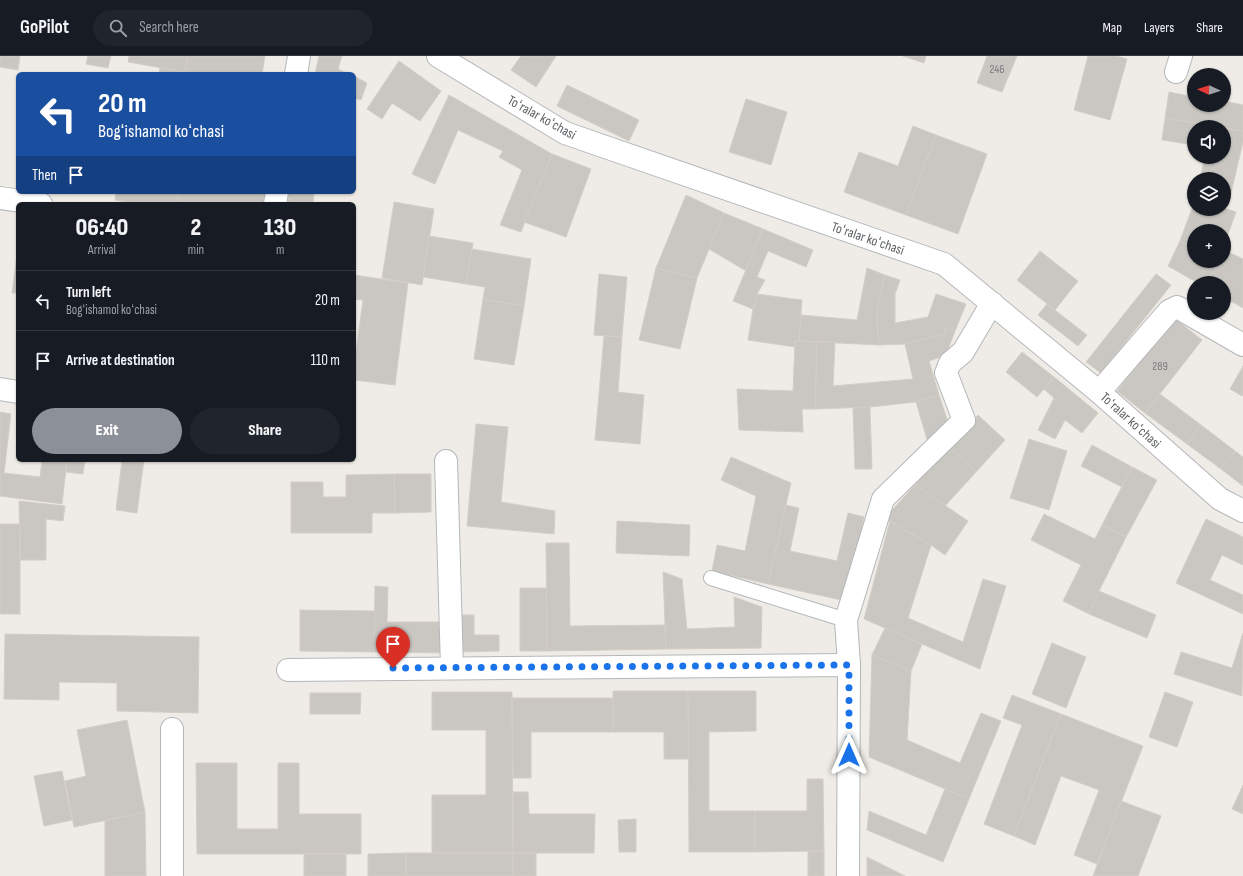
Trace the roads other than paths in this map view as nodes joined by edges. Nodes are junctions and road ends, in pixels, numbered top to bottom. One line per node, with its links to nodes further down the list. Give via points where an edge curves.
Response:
1 (299, 56): 3 (street)
2 (438, 56): 6 (street, Toʻralar koʻchasi, via 565,133 944,264)
3 (296, 72)
4 (0, 198): 5 (street)
5 (27, 202)
6 (992, 303): 10 (street, Toʻralar koʻchasi); 14 (street, via 963,352 950,363 946,373 964,420 882,499)
7 (1243, 345): 10 (street, via 1176,307 1169,311)
8 (0, 389): 9 (street)
9 (16, 392)
10 (1099, 392): 12 (street, Toʻralar koʻchasi, via 1220,499)
11 (446, 461): 16 (street)
12 (1243, 511)
13 (711, 578): 14 (lane)
14 (846, 620): 15 (street)
15 (849, 665): 16 (street); 20 (street)
16 (452, 668): 17 (street)
17 (288, 670)
18 (172, 730): 19 (street)
19 (172, 876)
20 (848, 876)

